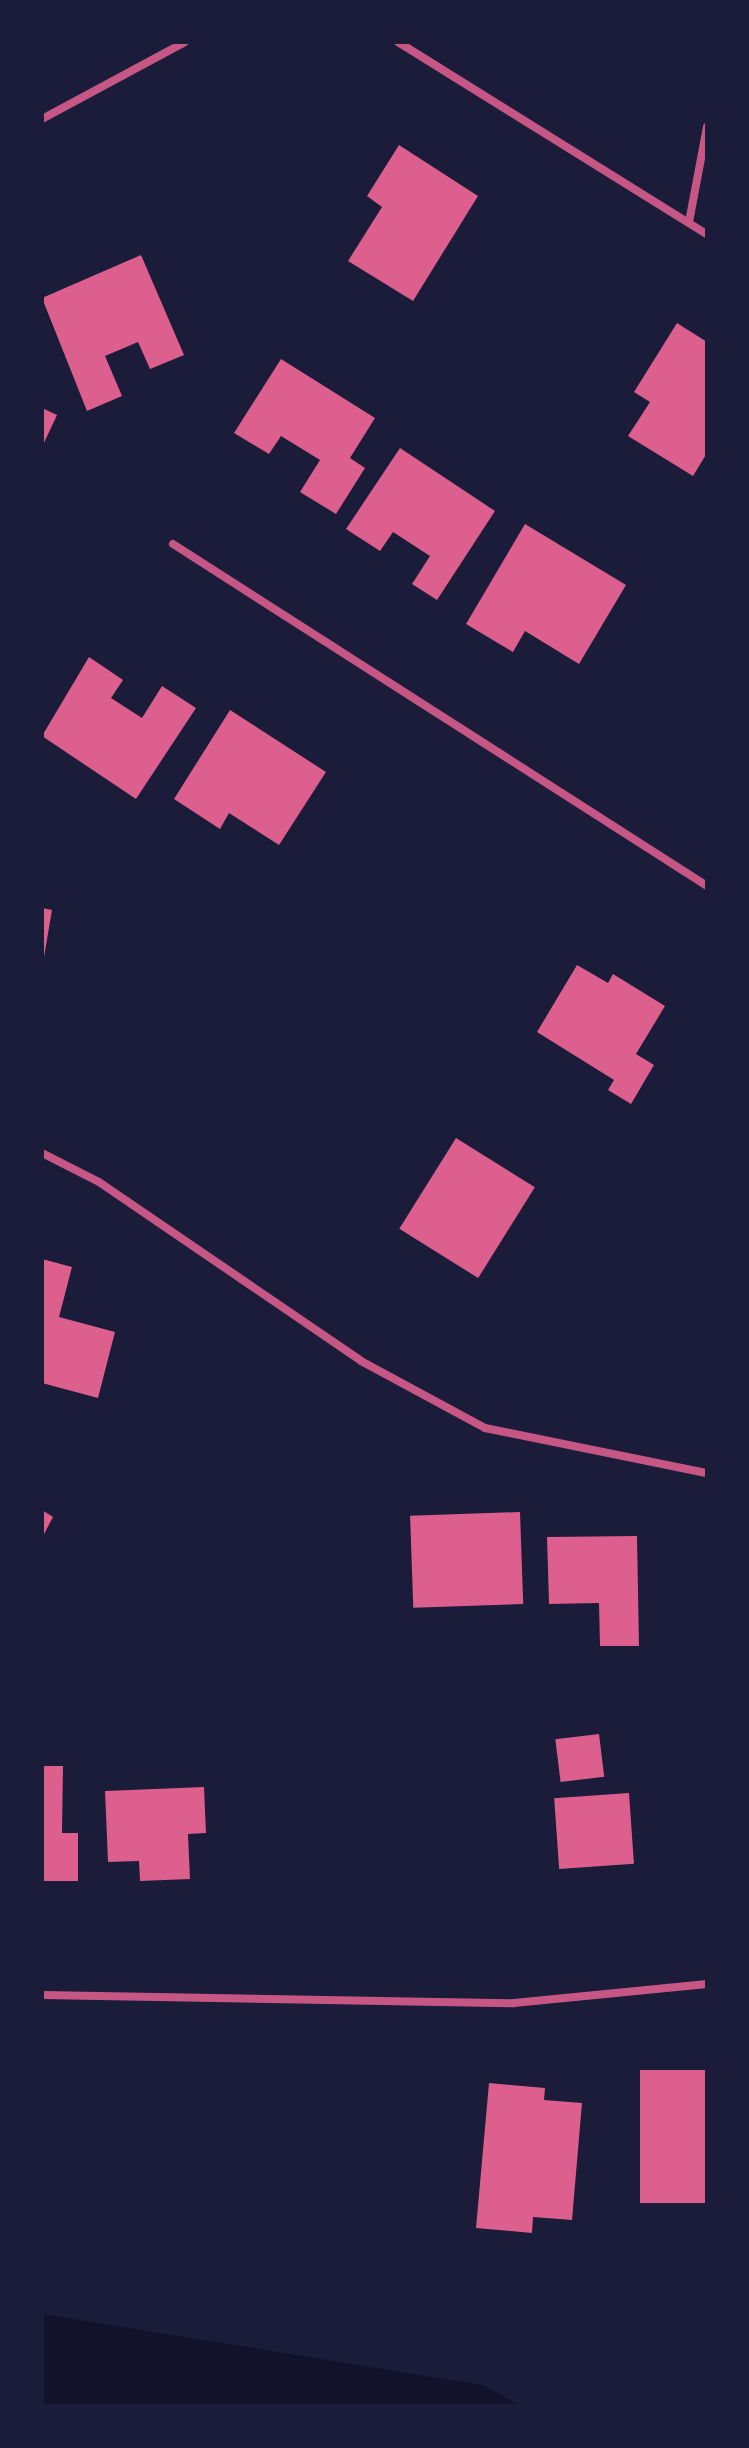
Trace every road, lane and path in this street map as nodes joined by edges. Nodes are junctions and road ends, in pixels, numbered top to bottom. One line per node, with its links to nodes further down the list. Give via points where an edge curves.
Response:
1 (185, 42): 3 (street)
2 (398, 42): 5 (street)
3 (42, 119)
4 (707, 127): 5 (street)
5 (689, 222): 6 (street)
6 (707, 234)
7 (173, 544): 8 (street)
8 (707, 886)
9 (42, 1153): 10 (street, via 99,1182 361,1361 485,1428)
10 (707, 1473)
11 (707, 1984): 12 (street, via 514,2003)
12 (42, 1995)

